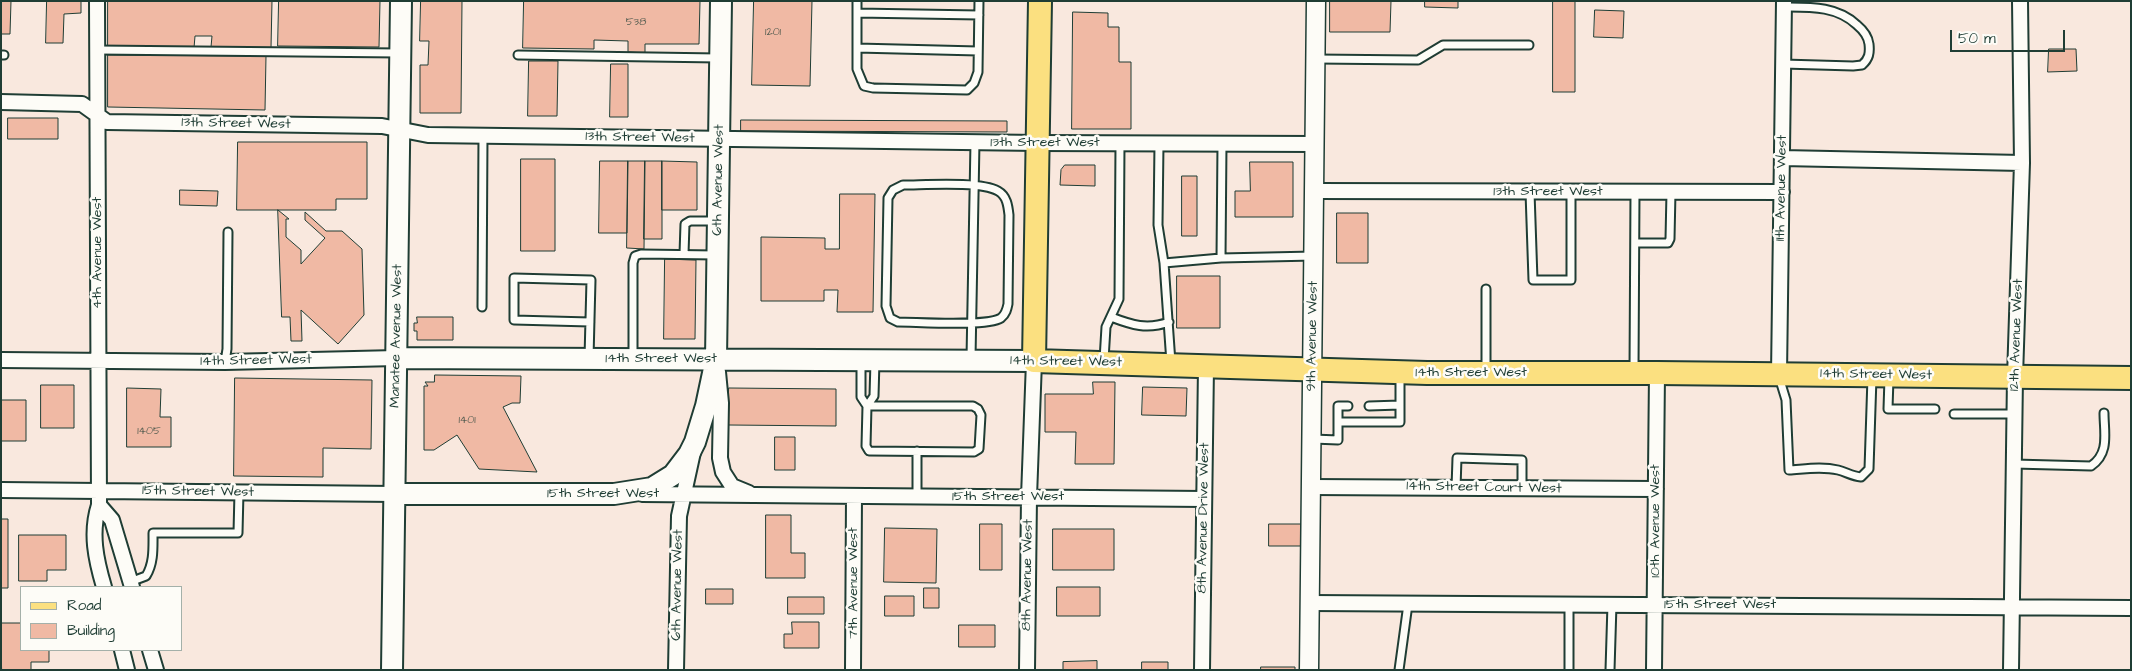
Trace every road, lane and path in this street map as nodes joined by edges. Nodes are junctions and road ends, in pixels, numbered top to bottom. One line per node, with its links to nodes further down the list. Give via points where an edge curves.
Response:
1 (97, 1): 14 (street, 4th Avenue West)
2 (401, 1): 16 (main road, Manatee Avenue West)
3 (721, 1): 18 (main road, 6th Avenue West)
4 (857, 1): 10 (lane)
5 (979, 1): 11 (lane)
6 (1040, 1): 27 (main road)
7 (1316, 1): 19 (street, 9th Avenue West)
8 (2020, 1): 33 (street, 12th Avenue West)
9 (1784, 4): 20 (street, 11th Avenue West); 20 (lane, via 1819,7 1850,18 1863,30 1869,42 1869,54 1862,65)
10 (857, 13): 11 (lane); 13 (lane)
11 (979, 15): 15 (lane)
12 (1529, 45): 19 (lane, via 1443,45 1418,60)
13 (857, 48): 15 (lane); 15 (lane, via 857,69 864,86 953,90 967,90 974,83 978,72)
14 (98, 50): 16 (lane); 22 (street, 4th Avenue West)
15 (978, 50)
16 (400, 53): 23 (main road, Manatee Avenue West)
17 (518, 55): 18 (lane)
18 (721, 58): 25 (main road, 6th Avenue West)
19 (1316, 59): 31 (street, 9th Avenue West)
20 (1783, 64): 32 (street, 11th Avenue West)
21 (1, 102): 22 (street, 13th Street West, via 82,104)
22 (99, 116): 23 (street, 13th Street West, via 107,122 382,126); 61 (street, 4th Avenue West)
23 (398, 129): 24 (street, 13th Street West, via 428,135); 55 (main road, Manatee Avenue West)
24 (483, 136): 25 (street, 13th Street West); 50 (lane)
25 (720, 139): 26 (street, 13th Street West); 41 (main road, 6th Avenue West)
26 (975, 142): 27 (street, 13th Street West); 34 (lane)
27 (1038, 143): 28 (street, 13th Street West); 63 (main road)
28 (1120, 144): 29 (street, 13th Street West); 51 (lane, via 1119,298)
29 (1159, 144): 30 (street, 13th Street West); 48 (lane, via 1158,224)
30 (1222, 144): 31 (street, 13th Street West); 47 (lane)
31 (1315, 144): 35 (street, 9th Avenue West)
32 (1782, 158): 33 (street); 40 (street, 11th Avenue West)
33 (2022, 162): 75 (street, 12th Avenue West)
34 (974, 186): 53 (lane); 53 (lane, via 997,190 1007,202 1008,304 1002,317); 53 (lane, via 903,185 893,190 888,198 886,306 890,318 898,322)
35 (1315, 191): 36 (street, 13th Street West); 46 (street, 9th Avenue West)
36 (1530, 192): 37 (street, 13th Street West); 37 (lane, via 1533,280 1571,280)
37 (1571, 192): 38 (street, 13th Street West)
38 (1636, 192): 39 (street, 13th Street West); 43 (lane)
39 (1671, 192): 40 (street, 13th Street West); 43 (lane, via 1668,243)
40 (1782, 192): 73 (street, 11th Avenue West)
41 (718, 221): 44 (lane, via 690,221 685,224); 45 (main road, 6th Avenue West)
42 (228, 232): 64 (lane, via 227,349)
43 (1635, 243): 71 (lane)
44 (684, 254): 45 (lane); 57 (lane, via 634,256)
45 (718, 255): 58 (main road, 6th Avenue West)
46 (1314, 256): 47 (lane); 68 (street, 9th Avenue West)
47 (1221, 258): 48 (lane)
48 (1164, 263): 54 (lane)
49 (1486, 289): 70 (lane)
50 (482, 307)
51 (1111, 317): 54 (lane, via 1133,326); 65 (lane, via 1106,327)
52 (590, 322): 52 (lane, via 591,280 514,278 514,320); 56 (lane)
53 (972, 322): 62 (lane)
54 (1169, 322): 66 (lane)
55 (397, 358): 56 (main road, 14th Street West); 64 (street, 14th Street West); 96 (main road, Manatee Avenue West)
56 (589, 358): 57 (main road, 14th Street West)
57 (633, 358): 58 (main road, 14th Street West)
58 (716, 359): 60 (main road, 14th Street West); 87 (main road, 6th Avenue West); 99 (street, 6th Avenue West, via 723,472 732,486)
59 (1, 360): 61 (street, 14th Street West)
60 (868, 360): 62 (main road, 14th Street West); 78 (lane, via 861,397); 78 (lane, via 874,396)
61 (97, 361): 64 (street, 14th Street West); 103 (street, 4th Avenue West)
62 (971, 361): 63 (main road, 14th Street West)
63 (1034, 361): 65 (main road, 14th Street West); 102 (street, 8th Avenue West)
64 (224, 362)
65 (1103, 363): 66 (main road, 14th Street West)
66 (1171, 365): 67 (main road, 14th Street West)
67 (1206, 366): 68 (main road, 14th Street West); 104 (street, 8th Avenue Drive West)
68 (1313, 370): 69 (main road, 14th Street West); 86 (street, 9th Avenue West)
69 (1400, 372): 70 (main road, 14th Street West); 77 (lane)
70 (1486, 372): 71 (main road, 14th Street West)
71 (1634, 373): 72 (main road, 14th Street West)
72 (1657, 373): 73 (main road, 14th Street West); 94 (street, 10th Avenue West)
73 (1778, 374): 74 (main road, 14th Street West); 74 (lane, via 1786,400 1789,470 1822,468 1861,477 1869,469)
74 (1881, 375): 75 (main road, 14th Street West); 81 (lane, via 1888,409)
75 (2015, 377): 76 (main road, 14th Street West); 84 (street, 12th Avenue West)
76 (2131, 378)
77 (1400, 405): 80 (lane); 85 (lane, via 1400,422)
78 (867, 406): 88 (lane, via 866,446 869,451); 88 (lane, via 973,406 978,409 981,415 979,449 974,452)
79 (1348, 406): 85 (lane, via 1338,406)
80 (1369, 406)
81 (1935, 409)
82 (2104, 412): 89 (lane, via 2104,453 2091,466)
83 (1954, 414): 84 (lane)
84 (2014, 414): 89 (street, 12th Avenue West)
85 (1338, 422): 86 (lane, via 1338,440)
86 (1313, 439): 90 (street, 9th Avenue West)
87 (695, 442): 97 (main road, 6th Avenue West, via 681,466 663,483 647,490); 98 (street, 6th Avenue West)
88 (918, 452): 101 (lane)
89 (2014, 464): 112 (street, 12th Avenue West)
90 (1312, 486): 91 (street, 14th Street Court West); 107 (street, 9th Avenue West)
91 (1456, 488): 92 (street, 14th Street Court West); 92 (lane, via 1457,458 1522,460)
92 (1522, 488): 94 (street, 14th Street Court West)
93 (1, 490): 103 (street, 15th Street West)
94 (1656, 490): 111 (street, 10th Avenue West)
95 (239, 492): 96 (street, 15th Street West); 103 (street, 15th Street West); 105 (lane, via 238,533 153,533 150,570)
96 (395, 494): 97 (main road, 15th Street West); 118 (main road, Manatee Avenue West)
97 (614, 494): 98 (street, 15th Street West)
98 (684, 494): 99 (street, 15th Street West); 119 (street, 6th Avenue West, via 679,516)
99 (760, 496): 100 (street, 15th Street West)
100 (854, 496): 101 (street, 15th Street West); 120 (street, 7th Avenue West)
101 (918, 496): 102 (street, 15th Street West)
102 (1029, 497): 104 (street, 15th Street West); 121 (street, 8th Avenue West)
103 (99, 498): 105 (street, via 112,520); 106 (street, 4th Avenue West, via 94,532)
104 (1204, 498): 122 (street, 8th Avenue Drive West)
105 (131, 585)
106 (104, 586)
107 (1310, 603): 108 (street, 15th Street West); 123 (street, 9th Avenue West)
108 (1408, 604): 109 (street, 15th Street West); 124 (lane)
109 (1569, 604): 110 (street, 15th Street West); 125 (lane)
110 (1612, 604): 111 (street, 15th Street West); 126 (lane)
111 (1655, 604): 112 (street, 15th Street West); 127 (street, 10th Avenue West)
112 (2011, 606): 113 (street, 15th Street West); 128 (street, 12th Avenue West)
113 (2131, 608)
114 (122, 651): 116 (street)
115 (150, 651): 117 (street)
116 (127, 670)
117 (156, 670)
118 (392, 670)
119 (676, 670)
120 (853, 670)
121 (1027, 670)
122 (1202, 670)
123 (1310, 670)
124 (1399, 670)
125 (1569, 670)
126 (1610, 670)
127 (1654, 670)
128 (2011, 670)

